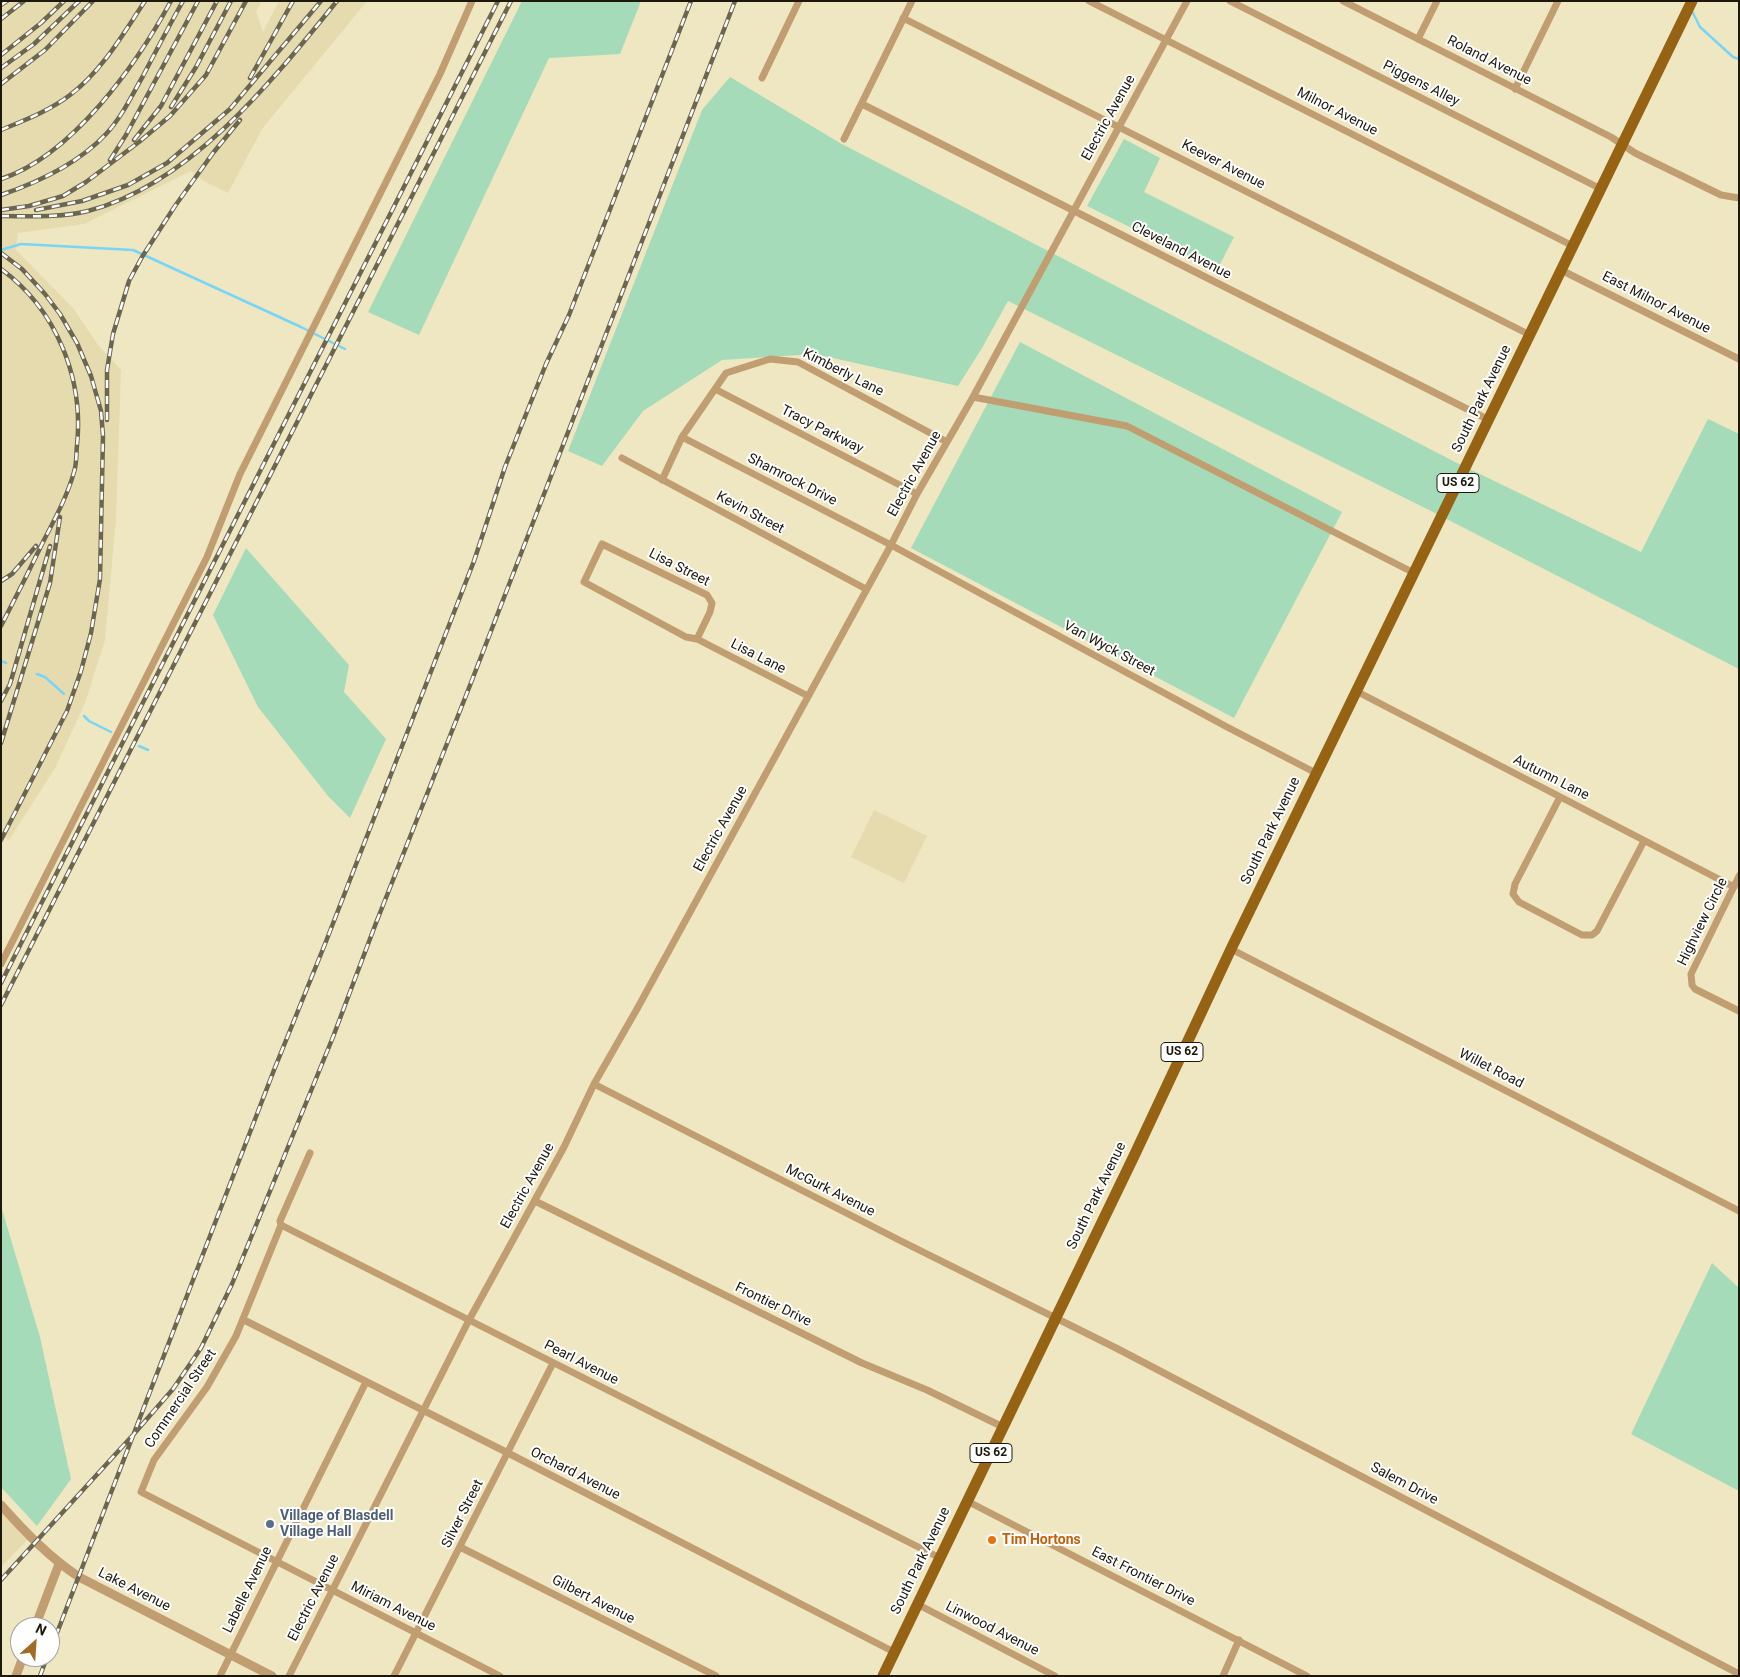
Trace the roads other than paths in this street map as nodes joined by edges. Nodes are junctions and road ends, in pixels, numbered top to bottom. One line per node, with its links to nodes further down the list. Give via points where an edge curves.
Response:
1 (472, 1): 47 (street, via 440,74 240,474 207,556)
2 (799, 1): 14 (street)
3 (912, 1): 11 (street)
4 (1089, 1): 13 (street, Milnor Avenue)
5 (1187, 1): 13 (street, Electric Avenue)
6 (1230, 1): 20 (street, Piggens Alley)
7 (1343, 1): 12 (street, Roland Avenue)
8 (1437, 1): 12 (street)
9 (1558, 1): 15 (street)
10 (1692, 1): 19 (main road, South Park Avenue / US 62)
11 (903, 18): 16 (street); 17 (street, Keever Avenue)
12 (1418, 39): 15 (street, Roland Avenue)
13 (1166, 40): 17 (street, Electric Avenue); 23 (street, Milnor Avenue)
14 (762, 78)
15 (1515, 89): 19 (street, Roland Avenue)
16 (862, 104): 18 (street); 22 (street, Cleveland Avenue)
17 (1119, 127): 22 (street, Electric Avenue); 25 (street, Keever Avenue)
18 (844, 139)
19 (1623, 145): 20 (main road, South Park Avenue / US 62); 21 (street, Roland Avenue, via 1720,195)
20 (1601, 189): 23 (main road, South Park Avenue / US 62)
21 (1739, 198)
22 (1073, 210): 28 (street, Electric Avenue); 29 (street, Cleveland Avenue)
23 (1573, 246): 24 (main road, South Park Avenue / US 62)
24 (1562, 270): 25 (main road, South Park Avenue / US 62); 26 (street, East Milnor Avenue)
25 (1530, 335): 29 (main road, South Park Avenue / US 62)
26 (1739, 359)
27 (715, 389): 30 (street, Kimberly Lane); 31 (street, Kimberly Lane, via 726,373 753,364 770,359 798,362); 34 (street, Tracy Parkway)
28 (973, 397): 31 (street, Electric Avenue); 36 (street, via 1127,426)
29 (1489, 420): 36 (main road, South Park Avenue / US 62)
30 (682, 437): 33 (street, Kimberly Lane); 35 (street, Shamrock Drive)
31 (947, 442): 34 (street, Electric Avenue)
32 (622, 458): 33 (street, Kevin Street)
33 (662, 480): 37 (street, Kevin Street)
34 (917, 494): 35 (street, Electric Avenue)
35 (891, 545): 37 (street, Electric Avenue); 41 (street, Van Wyck Street)
36 (1414, 573): 39 (main road, South Park Avenue / US 62)
37 (866, 589): 40 (street, Electric Avenue)
38 (697, 639): 38 (street, Lisa Street, via 710,612 712,603 707,595 602,544 584,582); 40 (street, Lisa Lane)
39 (1356, 691): 41 (main road, South Park Avenue / US 62); 42 (street, Autumn Lane)
40 (808, 696): 49 (street, Electric Avenue)
41 (1316, 774): 46 (main road, South Park Avenue / US 62)
42 (1560, 797): 43 (street, Autumn Lane); 43 (street, via 1515,884 1513,894 1519,902 1582,935 1592,935 1597,931)
43 (1644, 840): 45 (street, Autumn Lane)
44 (1739, 876): 45 (street, Highview Circle)
45 (1734, 887): 48 (street, Highview Circle, via 1690,979 1696,989)
46 (1231, 949): 52 (street, Willet Road); 54 (main road, South Park Avenue / US 62)
47 (1, 964)
48 (1739, 1011)
49 (594, 1084): 51 (street, Electric Avenue); 54 (street, McGurk Avenue)
50 (310, 1153): 53 (street, via 280,1221)
51 (535, 1200): 56 (street, Electric Avenue); 60 (street, Frontier Drive, via 862,1363)
52 (1739, 1211)
53 (282, 1225): 55 (street, Commercial Street); 56 (street, Pearl Avenue)
54 (1056, 1318): 60 (main road, South Park Avenue / US 62); 76 (street, Salem Drive)
55 (244, 1320): 58 (street, Orchard Avenue); 62 (street, Commercial Street, via 207,1387 154,1460)
56 (469, 1320): 57 (street, Pearl Avenue); 59 (street, Electric Avenue)
57 (553, 1363): 61 (street, Silver Street); 66 (street, Pearl Avenue)
58 (366, 1382): 59 (street, Orchard Avenue); 67 (street, Labelle Avenue)
59 (423, 1411): 61 (street, Orchard Avenue); 69 (street, Electric Avenue)
60 (1003, 1427): 63 (main road, South Park Avenue / US 62)
61 (508, 1453): 65 (street, Silver Street); 74 (street, Orchard Avenue)
62 (140, 1492): 67 (street, Miriam Avenue)
63 (967, 1501): 66 (main road, South Park Avenue / US 62); 73 (street, East Frontier Drive)
64 (1, 1505): 68 (street, Lake Avenue)
65 (460, 1547): 72 (street, Silver Street); 82 (street, Gilbert Avenue)
66 (940, 1558): 70 (main road, South Park Avenue / US 62)
67 (276, 1561): 69 (street, Miriam Avenue); 75 (street, Labelle Avenue)
68 (59, 1564): 71 (street); 75 (street, Lake Avenue, via 98,1588)
69 (332, 1590): 72 (street, Miriam Avenue); 79 (street, Electric Avenue)
70 (917, 1604): 74 (main road, South Park Avenue / US 62); 84 (street, Linwood Avenue)
71 (39, 1617)
72 (416, 1633): 80 (street, Silver Street); 81 (street, Miriam Avenue)
73 (1239, 1640): 85 (street); 86 (street, East Frontier Drive)
74 (894, 1652): 83 (main road, South Park Avenue / US 62)
75 (231, 1654): 77 (street, Labelle Avenue); 78 (street, Lake Avenue)
76 (1739, 1674)
77 (220, 1676)
78 (272, 1676)
79 (289, 1676)
80 (394, 1676)
81 (500, 1676)
82 (716, 1676)
83 (883, 1676)
84 (1056, 1676)
85 (1223, 1676)
86 (1307, 1676)

